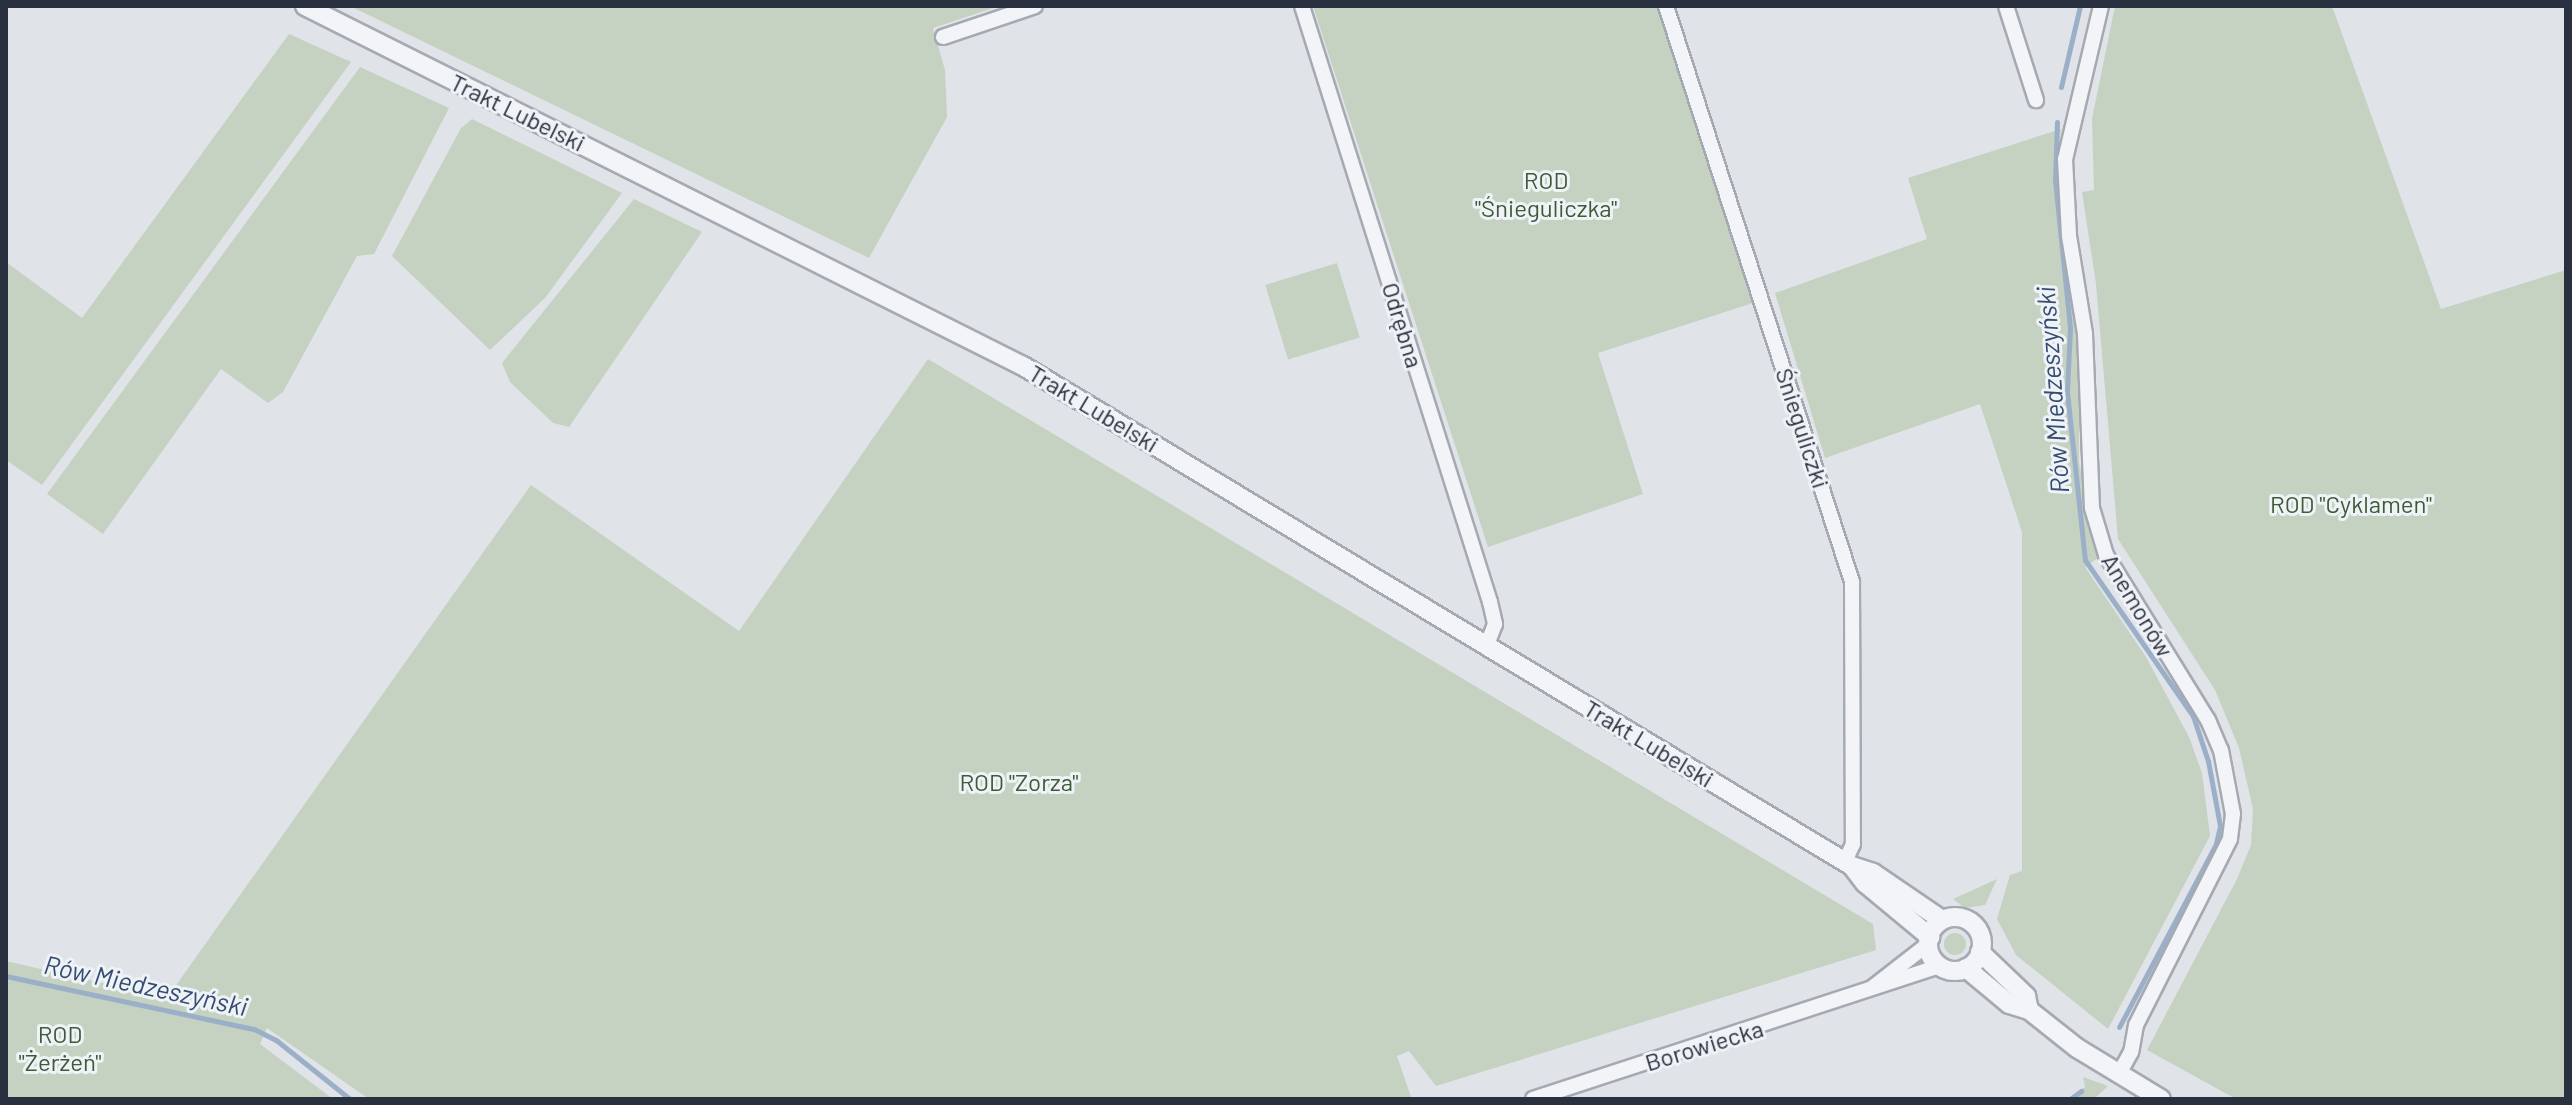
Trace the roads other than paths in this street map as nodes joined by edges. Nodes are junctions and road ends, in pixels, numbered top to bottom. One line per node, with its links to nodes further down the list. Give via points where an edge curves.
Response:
1 (305, 6): 9 (street, Trakt Lubelski, via 984,344)
2 (1035, 6): 7 (street)
3 (1302, 6): 9 (street, Odrębna, via 1490,602 1495,624)
4 (1666, 6): 10 (street, Śnieguliczki, via 1852,582 1855,766)
5 (2006, 6): 8 (street)
6 (2101, 6): 18 (street, Anemonów, via 2065,159 2069,236 2085,334 2092,508 2106,555 2208,720 2221,750 2233,814 2230,839 2136,1025 2131,1052)
7 (943, 37)
8 (2036, 100)
9 (1487, 645): 10 (street, Trakt Lubelski)
10 (1849, 864): 11 (street, Trakt Lubelski, via 1873,873); 12 (street, Trakt Lubelski)
11 (1942, 920): 12 (street); 13 (street, via 1960,917 1971,922 1981,937)
12 (1929, 940): 14 (street); 16 (street, Borowiecka)
13 (1980, 952): 15 (street); 17 (street, via 2026,996)
14 (1941, 966): 15 (street); 16 (street, Borowiecka)
15 (1966, 968): 17 (street, via 2009,1004)
16 (1873, 987): 19 (street, Borowiecka, via 1818,1010)
17 (2029, 1010): 18 (street)
18 (2118, 1075): 20 (street)
19 (1533, 1099)
20 (2161, 1099)

